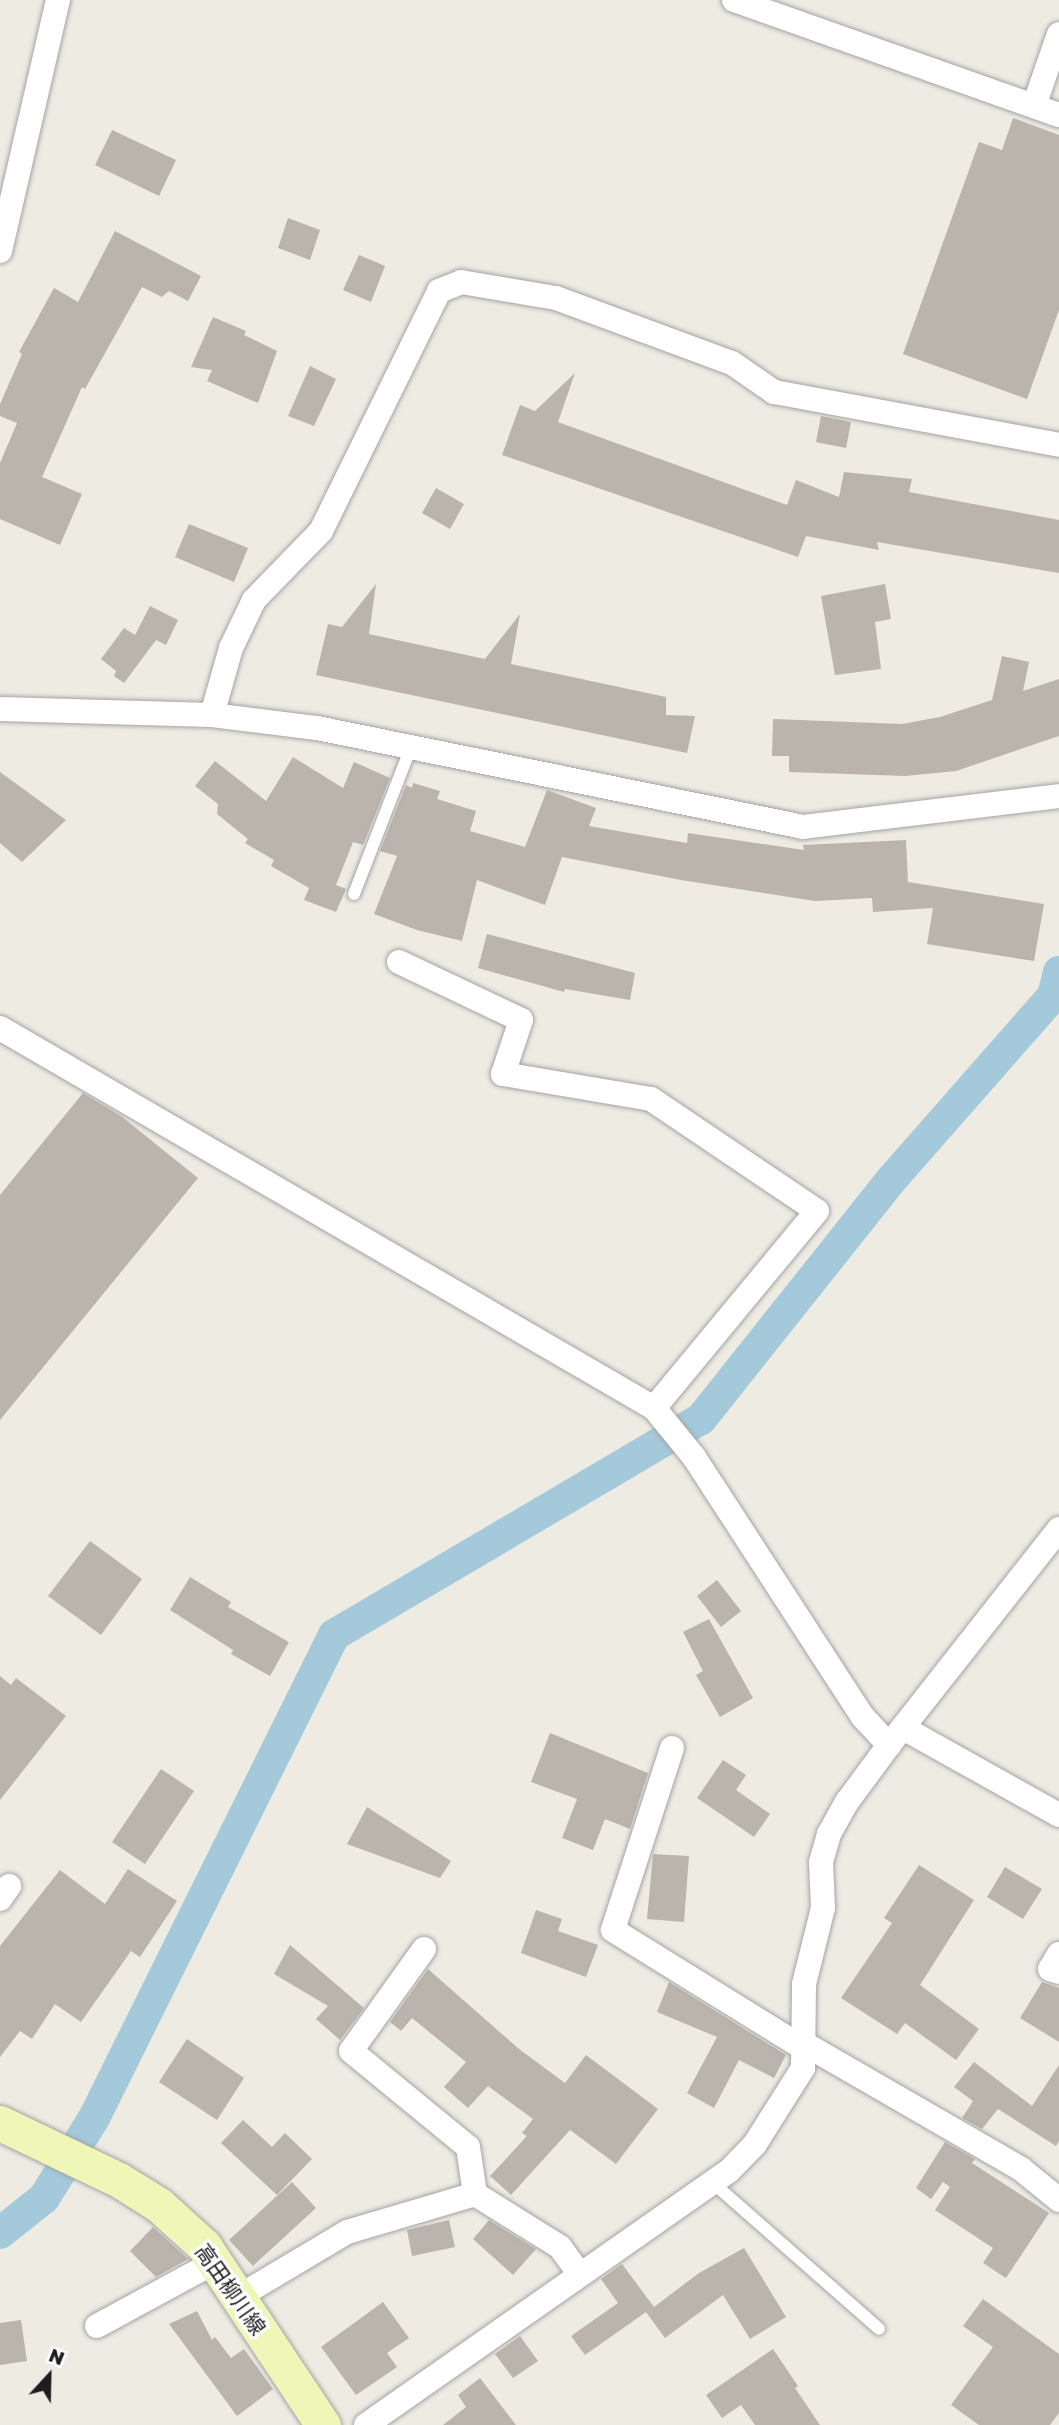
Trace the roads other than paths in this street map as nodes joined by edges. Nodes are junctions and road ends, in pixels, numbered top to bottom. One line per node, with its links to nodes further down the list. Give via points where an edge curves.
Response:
1 (58, 0): 6 (street)
2 (734, 0): 4 (street)
3 (1059, 34): 4 (street)
4 (1034, 106): 5 (street)
5 (1059, 115)
6 (0, 251)
7 (1059, 445): 9 (street, via 774,392 732,363 555,298 461,282 439,291 321,531 254,600 231,648)
8 (0, 709): 9 (street)
9 (212, 715): 10 (street, via 317,728)
10 (411, 747): 11 (street, via 803,827); 12 (lane)
11 (1059, 796)
12 (354, 894)
13 (399, 962): 15 (street, via 521,1020 503,1074 651,1100 817,1212)
14 (0, 1028): 15 (street)
15 (654, 1409): 17 (street, via 694,1457 862,1716)
16 (1059, 1529): 17 (street)
17 (897, 1737): 19 (street); 23 (street, via 847,1802 829,1834 821,1863 823,1908 804,1984)
18 (672, 1748): 23 (street, via 613,1930)
19 (1059, 1815)
20 (424, 1949): 26 (street, via 351,2051 468,2147)
21 (1059, 1954): 22 (street, via 1050,1969)
22 (1059, 1972)
23 (803, 2046): 25 (street, via 803,2068 772,2119 755,2144); 27 (street, via 1021,2169)
24 (0, 2123): 28 (main road, 高田柳川線, via 119,2179 159,2205)
25 (713, 2183): 29 (street); 32 (lane)
26 (475, 2194): 29 (street, via 561,2248); 30 (street, via 347,2232)
27 (1059, 2200)
28 (215, 2262): 30 (main road, 高田柳川線); 31 (street)
29 (580, 2275): 34 (street)
30 (238, 2297): 33 (main road, 高田柳川線)
31 (97, 2326)
32 (879, 2329)
33 (323, 2425)
34 (366, 2425)

